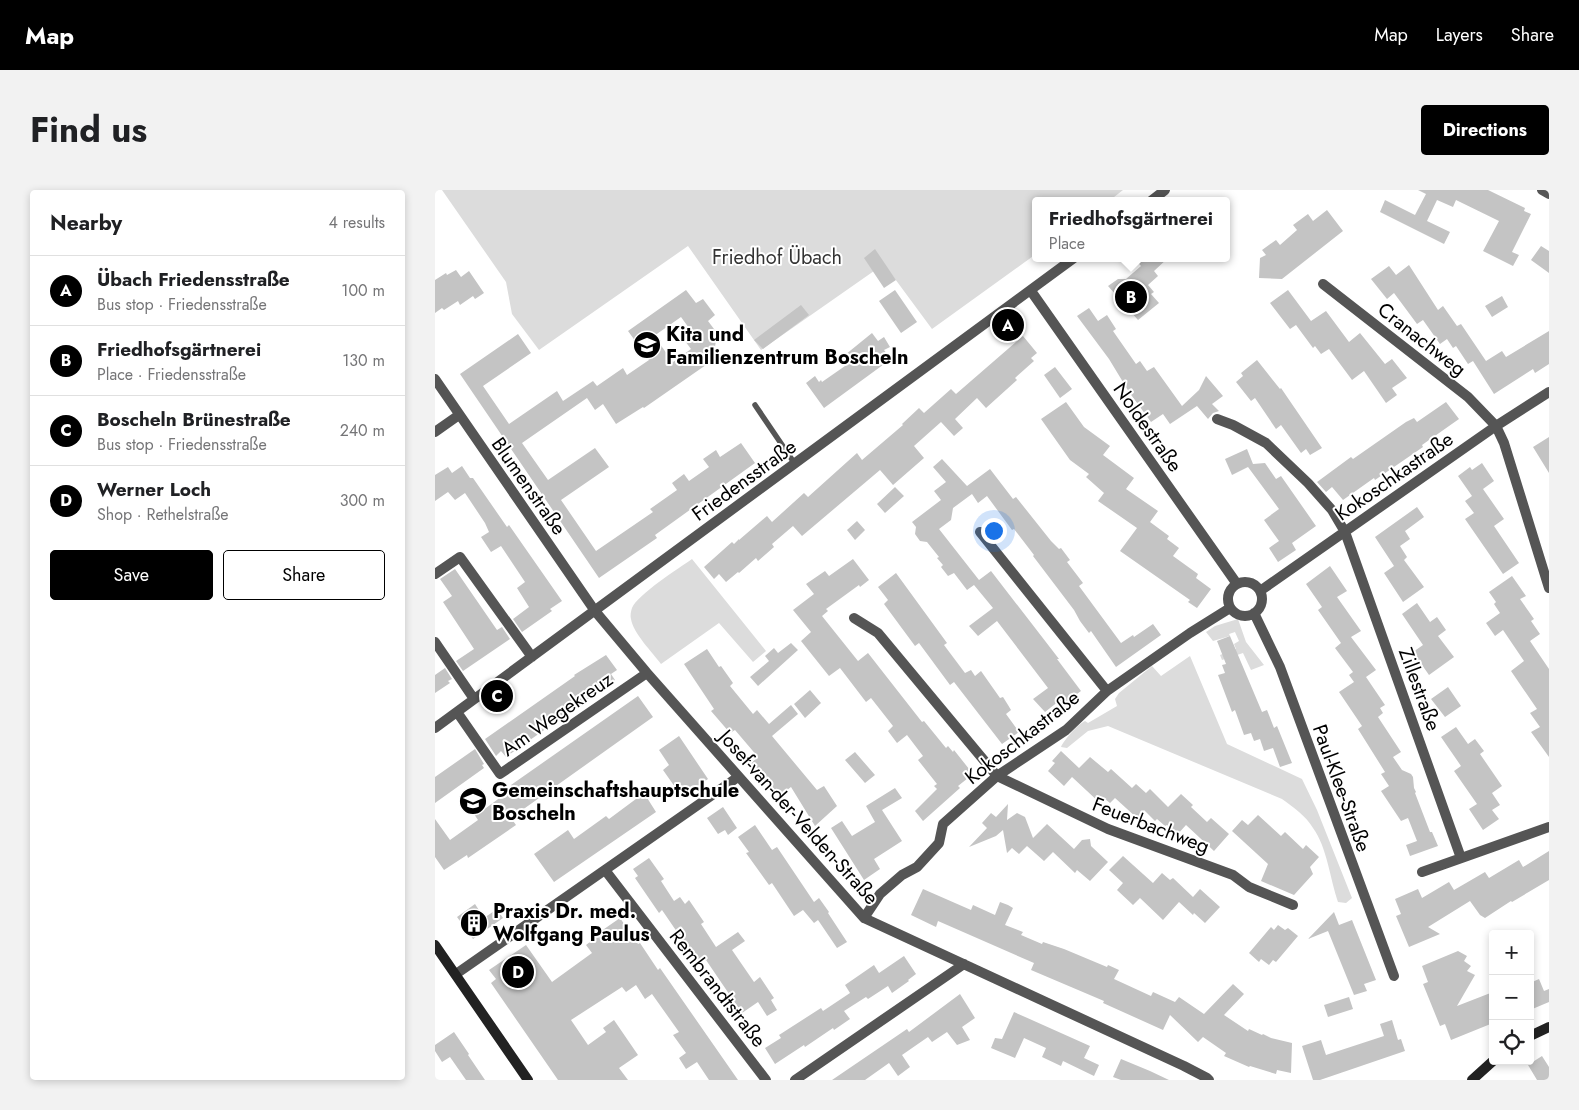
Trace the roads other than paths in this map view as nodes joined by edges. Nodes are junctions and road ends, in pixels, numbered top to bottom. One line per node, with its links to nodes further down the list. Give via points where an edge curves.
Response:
1 (1542, 190): 2 (street)
2 (1549, 194)
3 (1069, 262): 5 (street, Friedensstraße)
4 (1323, 284): 11 (street, Cranachweg, via 1468,396)
5 (1031, 290): 13 (street, Friedensstraße); 17 (street, Noldestraße)
6 (435, 380): 9 (street, Blumenstraße)
7 (1549, 392): 11 (street, Kokoschkastraße)
8 (755, 405): 13 (lane)
9 (459, 415): 12 (street); 21 (street, Blumenstraße)
10 (1217, 419): 15 (street, Zillestraße, via 1266,443 1332,510)
11 (1496, 426): 15 (street, Kokoschkastraße); 18 (street, Cranachweg)
12 (435, 432)
13 (795, 464): 21 (street, Friedensstraße)
14 (981, 532): 27 (street)
15 (1345, 532): 19 (street, Kokoschkastraße); 34 (street, Zillestraße)
16 (435, 574): 25 (street, via 460,557)
17 (1237, 584): 19 (street, via 1251,583); 20 (street, via 1229,593)
18 (1549, 588)
19 (1260, 591): 22 (street, via 1261,603)
20 (1230, 608): 22 (street, via 1241,616); 27 (street, Kokoschkastraße)
21 (595, 612): 25 (street, Friedensstraße); 26 (street, Josef-van-der-Velden-Straße)
22 (1254, 613): 42 (street, Paul-Klee-Straße, via 1280,668)
23 (854, 618): 31 (street, via 878,633)
24 (435, 642): 28 (street)
25 (532, 657): 28 (street, Friedensstraße)
26 (647, 673): 29 (street, Am Wegekreuz, via 500,774); 32 (street, Josef-van-der-Velden-Straße)
27 (1107, 691): 31 (street, Kokoschkastraße, via 1066,730)
28 (474, 699): 29 (street, Friedensstraße)
29 (457, 712): 30 (street, Friedensstraße)
30 (435, 728)
31 (997, 776): 37 (street, Feuerbachweg, via 1108,829 1233,875 1249,887); 38 (street, Kokoschkastraße, via 943,824 939,843 917,867 880,894)
32 (738, 777): 35 (street); 38 (street, Josef-van-der-Velden-Straße)
33 (1549, 827): 34 (street)
34 (1461, 858): 36 (street)
35 (605, 870): 41 (street); 47 (street, Rembrandtstraße)
36 (1422, 872)
37 (1293, 905)
38 (864, 918): 40 (street, Josef-van-der-Velden-Straße)
39 (435, 944): 41 (main road)
40 (965, 964): 48 (street); 49 (street, Josef-van-der-Velden-Straße)
41 (456, 974): 46 (main road)
42 (1394, 976)
43 (1549, 1027): 44 (main road)
44 (1534, 1034)
45 (1489, 1064): 50 (main road)
46 (528, 1080)
47 (766, 1080)
48 (795, 1080)
49 (1209, 1080)
50 (1471, 1080)

